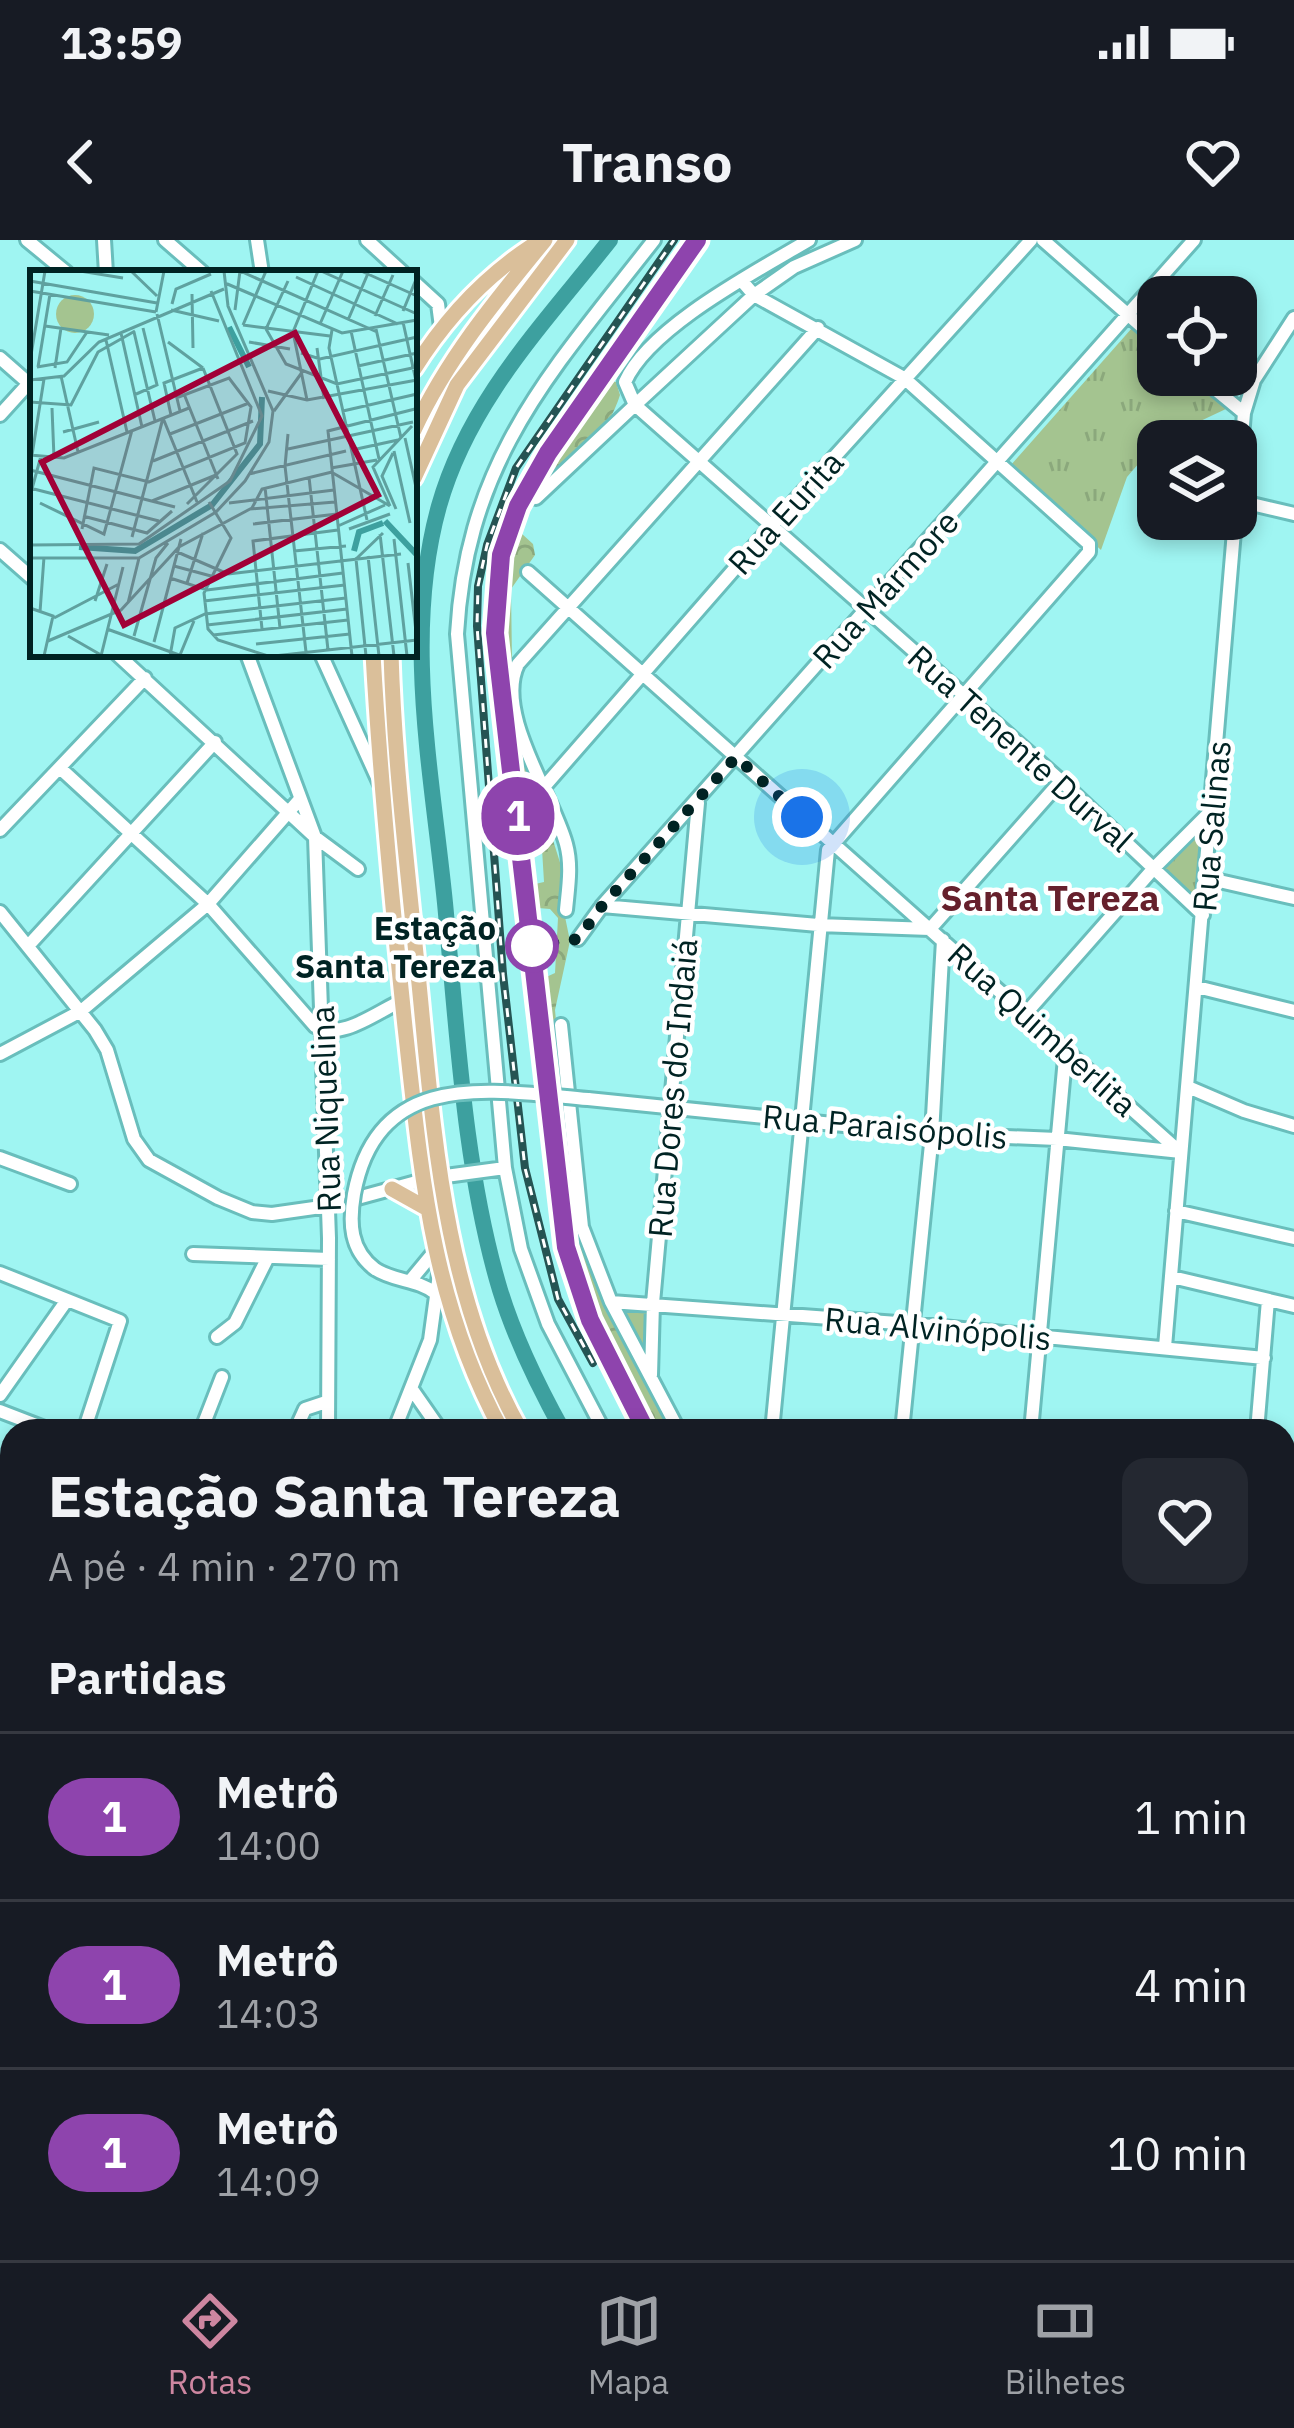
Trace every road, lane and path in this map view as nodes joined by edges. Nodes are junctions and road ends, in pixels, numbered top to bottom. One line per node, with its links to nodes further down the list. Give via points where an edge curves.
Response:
1 (27, 240): 14 (street)
2 (104, 240): 15 (street)
3 (165, 240): 16 (street)
4 (257, 240): 17 (street)
5 (367, 240): 18 (street)
6 (543, 240): 25 (main road); 38 (main road, via 474,327)
7 (567, 240): 41 (main road, via 457,385)
8 (654, 240): 108 (street, via 508,438 459,592 465,748)
9 (809, 240): 19 (street)
10 (854, 240): 21 (street)
11 (1031, 240): 30 (street, Rua Eurita)
12 (1042, 240): 22 (street)
13 (1194, 240): 22 (street, Rua Mármore)
14 (63, 270)
15 (106, 270)
16 (200, 270)
17 (262, 270)
18 (401, 270)
19 (741, 280): 21 (street); 34 (street, via 646,348 626,382)
20 (417, 286): 25 (street, via 438,304)
21 (754, 295): 26 (street); 34 (street)
22 (1128, 315): 24 (street); 40 (street, Rua Mármore)
23 (1294, 318): 27 (street, Rua Salinas)
24 (1137, 323)
25 (441, 327): 29 (main road)
26 (818, 328): 30 (street); 39 (street)
27 (1288, 338): 35 (street, Rua Salinas, via 1253,380)
28 (0, 358): 31 (street)
29 (417, 364)
30 (904, 378): 40 (street); 45 (street, Rua Eurita)
31 (30, 384)
32 (30, 386): 36 (street)
33 (1224, 396): 35 (street)
34 (635, 405): 39 (street, Rua Tenente Durval); 42 (street)
35 (1244, 412): 37 (street, Rua Salinas)
36 (0, 416)
37 (1244, 420)
38 (417, 424)
39 (698, 460): 45 (street, Rua Tenente Durval); 50 (street)
40 (998, 463): 51 (street, Rua Mármore); 59 (street, via 1089,544 1087,557)
41 (417, 472)
42 (536, 498)
43 (1257, 505): 44 (street)
44 (1294, 514)
45 (771, 527): 51 (street, Rua Tenente Durval); 57 (street, Rua Eurita)
46 (1236, 540): 68 (street, Rua Salinas)
47 (0, 550): 49 (street)
48 (528, 572): 50 (street, Rua Quimberlita)
49 (30, 576)
50 (568, 607): 57 (street, Rua Quimberlita); 65 (street, via 512,676 517,719)
51 (866, 610): 59 (street, Rua Tenente Durval); 61 (street, Rua Mármore)
52 (121, 657): 58 (street)
53 (249, 657): 66 (street, Rua Niquelina)
54 (322, 657): 64 (street)
55 (373, 657): 64 (main road)
56 (391, 657): 90 (main road)
57 (644, 672): 61 (street, Rua Quimberlita); 65 (street, Rua Eurita)
58 (145, 678): 60 (street); 62 (street)
59 (962, 696): 63 (street, Rua Tenente Durval); 73 (street)
60 (215, 742): 69 (street); 71 (street)
61 (736, 757): 67 (street, Rua Mármore); 73 (street, Rua Quimberlita)
62 (62, 769): 70 (street); 71 (street)
63 (1061, 781): 74 (street, Rua Tenente Durval); 85 (street)
64 (381, 786): 91 (main road)
65 (544, 788): 80 (street, via 566,842)
66 (301, 800): 69 (street); 72 (street, Rua Niquelina)
67 (698, 801): 79 (street, Rua Mármore); 82 (street, Rua Dores do Indaiá)
68 (1213, 810): 74 (street); 76 (street, Rua Salinas)
69 (289, 812): 72 (street); 78 (street)
70 (0, 830)
71 (131, 833): 78 (street); 88 (street)
72 (315, 836): 75 (street); 96 (street, Rua Niquelina)
73 (832, 843): 84 (street); 85 (street, Rua Quimberlita)
74 (1154, 868): 83 (street, Rua Tenente Durval); 93 (street)
75 (358, 869)
76 (1206, 878): 77 (street); 83 (street, Rua Salinas)
77 (1294, 898)
78 (208, 904): 92 (street); 96 (street)
79 (602, 906): 82 (street); 86 (street, Rua Mármore)
80 (566, 910)
81 (0, 912): 88 (street)
82 (688, 912): 84 (street); 100 (street, Rua Dores do Indaiá)
83 (1203, 915): 89 (street, Rua Salinas)
84 (818, 925): 85 (street); 101 (street)
85 (930, 929): 87 (street, Rua Quimberlita)
86 (578, 939)
87 (943, 940): 93 (street, Rua Quimberlita); 103 (street)
88 (28, 946): 92 (street)
89 (1197, 987): 94 (street); 99 (street, Rua Salinas)
90 (421, 998): 91 (street); 109 (main road)
91 (402, 1000): 96 (street); 107 (main road)
92 (81, 1011): 98 (street); 113 (street, via 106,1051 134,1139 149,1160 253,1212)
93 (1027, 1012): 97 (street, Rua Quimberlita)
94 (1294, 1012)
95 (561, 1025): 128 (street, via 582,1227)
96 (323, 1031): 113 (street, Rua Niquelina)
97 (1066, 1047): 104 (street); 105 (street, Rua Quimberlita)
98 (0, 1054)
99 (1188, 1087): 102 (street); 105 (street, Rua Salinas)
100 (670, 1106): 101 (street, Rua Paraisópolis); 124 (street, Rua Paraisópolis, bridge, via 457,1090 398,1115 372,1147 355,1189 352,1235 375,1269); 129 (street, Rua Dores do Indaiá)
101 (803, 1120): 103 (street, Rua Paraisópolis); 132 (street)
102 (1294, 1126)
103 (932, 1134): 104 (street, Rua Paraisópolis); 133 (street)
104 (1057, 1139): 105 (street, Rua Paraisópolis); 134 (street)
105 (1181, 1152): 115 (street, Rua Salinas)
106 (0, 1158): 111 (street)
107 (419, 1158): 110 (main road); 112 (street)
108 (505, 1168): 109 (street); 151 (street, via 521,1249 548,1324)
109 (442, 1176): 110 (street); 150 (main road, via 458,1276)
110 (422, 1182): 112 (street); 114 (main road)
111 (70, 1184)
112 (388, 1189): 113 (street); 114 (main road)
113 (328, 1206): 120 (street, Rua Niquelina)
114 (426, 1208): 117 (main road)
115 (1176, 1211): 116 (street); 123 (street, Rua Salinas)
116 (1294, 1238)
117 (434, 1252): 122 (main road); 124 (street)
118 (193, 1254): 119 (street)
119 (267, 1259): 120 (street); 135 (street, via 235,1323)
120 (329, 1259): 142 (street, Rua Niquelina)
121 (0, 1273): 126 (street)
122 (439, 1274): 125 (street); 131 (main road)
123 (1172, 1277): 127 (street); 136 (street, Rua Salinas)
124 (410, 1281): 125 (street)
125 (436, 1293): 131 (main road); 140 (street, via 430,1340)
126 (67, 1300): 141 (street); 143 (street, via 119,1321)
127 (1268, 1300): 130 (street); 137 (street)
128 (611, 1302): 129 (street, Rua Alvinópolis); 138 (street)
129 (653, 1303): 132 (street, Rua Alvinópolis); 138 (street, Rua Dores do Indaiá)
130 (1294, 1306)
131 (448, 1307): 149 (main road)
132 (783, 1316): 133 (street, Rua Alvinópolis); 153 (street)
133 (911, 1324): 134 (street, Rua Alvinópolis); 154 (street)
134 (1039, 1336): 136 (street, Rua Alvinópolis); 155 (street)
135 (217, 1337)
136 (1165, 1347): 137 (street, Rua Alvinópolis)
137 (1264, 1358): 156 (street)
138 (651, 1375): 152 (street)
139 (222, 1377): 144 (street)
140 (411, 1388): 147 (street); 148 (street)
141 (0, 1395)
142 (326, 1402): 145 (street); 146 (street, Rua Niquelina)
143 (88, 1419)
144 (206, 1419)
145 (300, 1419)
146 (327, 1419)
147 (399, 1419)
148 (433, 1419)
149 (496, 1419)
150 (515, 1419)
151 (598, 1419)
152 (674, 1419)
153 (773, 1419)
154 (903, 1419)
155 (1032, 1419)
156 (1258, 1419)

